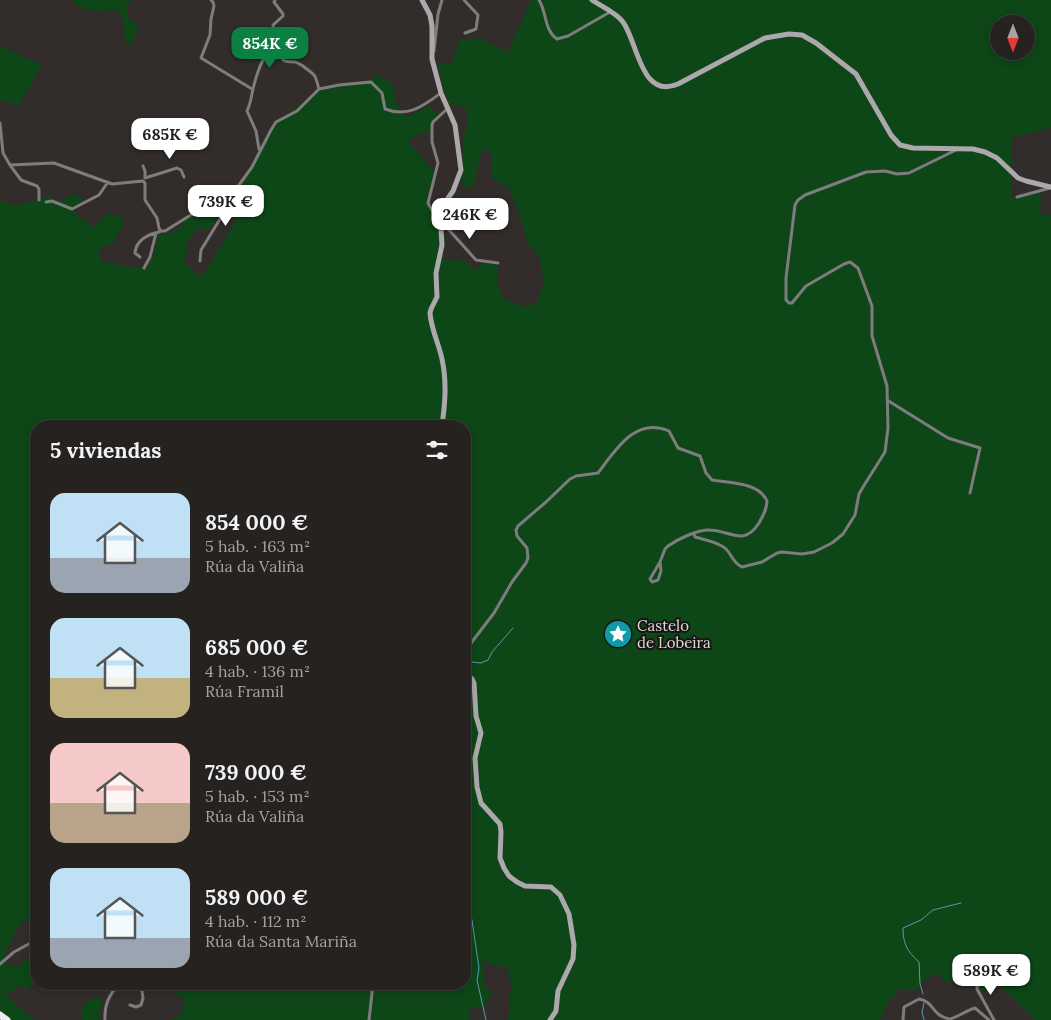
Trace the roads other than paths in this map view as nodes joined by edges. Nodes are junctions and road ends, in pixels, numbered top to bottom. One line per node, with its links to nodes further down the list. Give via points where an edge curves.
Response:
1 (211, 0): 12 (street, via 214,6 210,35 201,58)
2 (275, 0): 10 (street, via 284,14 274,25)
3 (422, 0): 11 (street, via 432,26)
4 (442, 0): 11 (street)
5 (464, 0): 9 (street, via 478,15 476,29)
6 (539, 0): 8 (street, via 549,32 557,39)
7 (592, 0): 8 (street)
8 (610, 12): 17 (street, via 624,23 646,74 659,86 678,84 765,38 796,34 812,40 852,69 900,145)
9 (465, 33)
10 (278, 41): 12 (street, via 269,47); 13 (street, via 283,60 298,62 312,71)
11 (432, 59): 14 (street)
12 (252, 89): 18 (street, via 247,111)
13 (319, 89): 14 (street, via 370,82 382,93 385,108 408,113); 18 (street, via 297,110 276,122)
14 (441, 93): 15 (street)
15 (447, 109): 29 (street, via 455,125 461,170 442,207); 29 (street, via 433,122 432,134 438,164 428,203)
16 (0, 124): 19 (street, via 3,153)
17 (959, 148): 24 (street, via 985,152 997,158 1018,178); 36 (street, via 909,173 871,171 860,174 805,195 795,205 786,300 792,303 806,286 844,264 850,262 858,268 872,306 872,336 887,386)
18 (260, 150): 26 (street, via 239,185)
19 (10, 165): 23 (street, via 54,163); 27 (street, via 21,180 37,186)
20 (143, 166): 22 (street)
21 (184, 177): 22 (street, via 177,168)
22 (144, 180): 23 (street); 30 (street, via 145,200)
23 (108, 182): 28 (street, via 99,195 72,209)
24 (1051, 187): 25 (street)
25 (1017, 197)
26 (221, 198): 30 (street); 33 (street, via 226,205 225,211 201,250)
27 (39, 200)
28 (46, 202)
29 (440, 222): 34 (street, via 476,260); 37 (street, via 443,239 436,273 437,297 430,313 446,388)
30 (161, 231): 31 (street)
31 (156, 233): 32 (street, via 137,244 135,253); 35 (street)
32 (140, 257)
33 (200, 261)
34 (498, 263)
35 (144, 268)
36 (887, 399): 38 (street, via 948,438 980,448); 39 (street, via 885,452 859,494 855,515 843,534 832,543 814,552 777,553 762,562 742,567 723,546)
37 (443, 420)
38 (970, 493)
39 (694, 534): 40 (street, via 668,546); 41 (street, via 706,530 748,535 765,513 765,497 756,489 712,480 700,456 678,448 666,430 652,428 632,434 598,473 570,479 518,526 517,536 527,548 526,563)
40 (660, 562): 40 (street, via 660,577 652,582 650,579)
41 (471, 643)
42 (471, 678): 55 (street, via 481,733 475,758 477,787 481,802 500,824 500,858 504,868 517,882 526,886 551,887 560,895 569,914 573,959 558,991 556,1011)
43 (30, 943): 44 (street)
44 (0, 964)
45 (978, 978): 58 (street, via 977,989)
46 (115, 990): 53 (street, via 107,1001)
47 (141, 990): 49 (street, via 141,1005)
48 (372, 990): 54 (street)
49 (130, 1005)
50 (0, 1015): 52 (highway)
51 (950, 1019): 56 (street, via 938,1015 929,1002 919,999 904,1007); 57 (street, via 975,1008)
52 (7, 1020)
53 (105, 1020)
54 (369, 1020)
55 (550, 1020)
56 (903, 1020)
57 (989, 1020)
58 (994, 1020)

